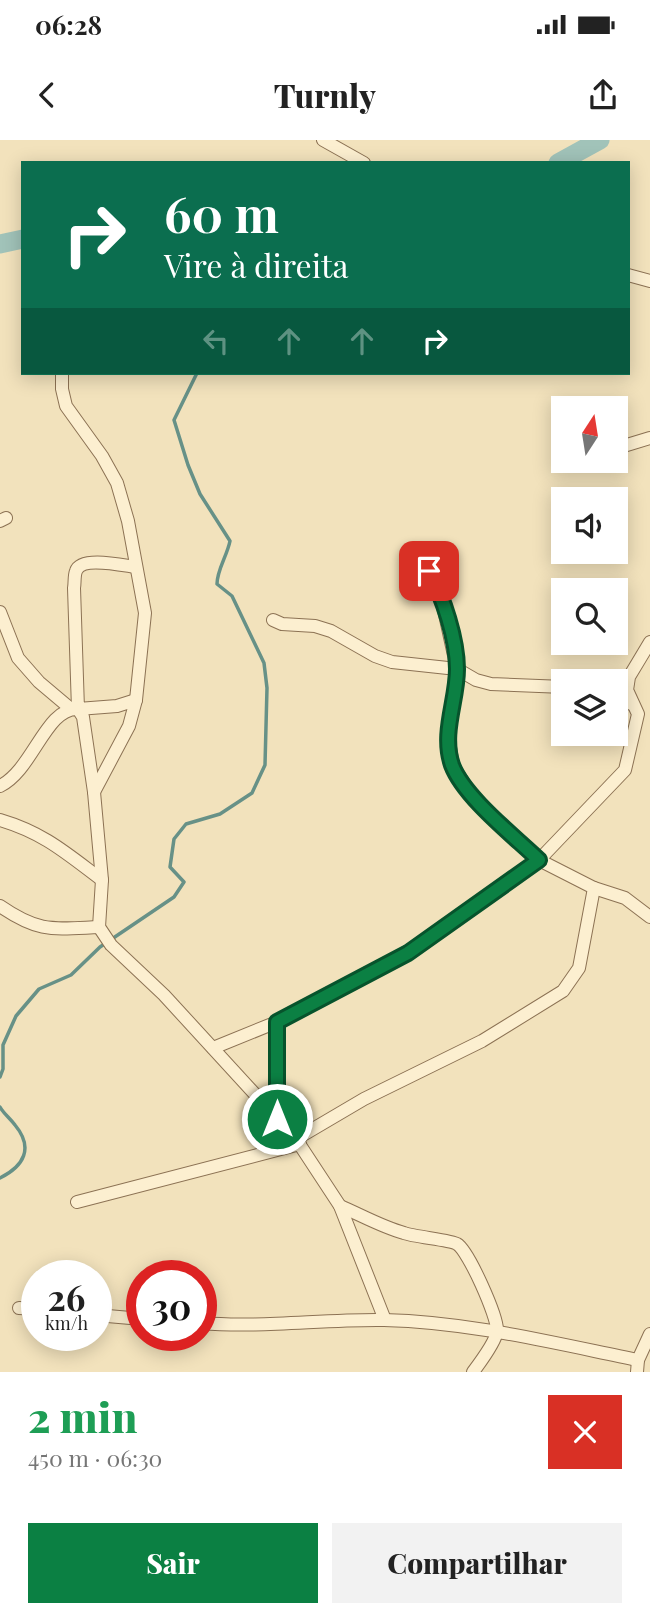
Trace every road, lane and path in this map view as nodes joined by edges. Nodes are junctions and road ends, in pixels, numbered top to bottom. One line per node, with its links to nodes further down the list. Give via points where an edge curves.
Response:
1 (323, 140): 2 (street)
2 (360, 161)
3 (630, 276): 4 (street)
4 (650, 281)
5 (62, 375): 9 (street, via 66,406 117,483)
6 (650, 438): 7 (street)
7 (628, 445)
8 (418, 550): 13 (street, via 440,592)
9 (135, 566): 15 (street, via 145,613); 16 (street, via 90,562 76,570)
10 (0, 612): 16 (street, via 18,658 39,682)
11 (273, 620): 13 (street, via 331,631 392,662)
12 (650, 642): 17 (street, via 629,677 627,690)
13 (457, 669): 14 (street, via 491,684); 21 (street, via 448,735 453,765 473,797)
14 (551, 686)
15 (136, 700): 16 (street); 19 (street, via 129,726)
16 (74, 709): 18 (street, via 62,712 48,726 25,766); 19 (street, via 83,717)
17 (640, 711): 21 (street, via 625,770)
18 (0, 786)
19 (94, 792): 22 (street)
20 (0, 820): 22 (street, via 47,839)
21 (539, 860): 23 (street); 27 (street, via 408,953)
22 (102, 880): 26 (street)
23 (594, 888): 25 (street, via 625,898); 30 (street, via 579,968 563,991 482,1041 364,1099)
24 (0, 906): 26 (street, via 42,928)
25 (650, 917)
26 (101, 930): 28 (street)
27 (277, 1022): 28 (street); 29 (street)
28 (213, 1048): 29 (street)
29 (277, 1119): 30 (street)
30 (298, 1142): 31 (street); 32 (street)
31 (77, 1202)
32 (340, 1206): 33 (street); 35 (street, via 402,1233 457,1244 483,1287)
33 (384, 1320): 34 (street); 35 (street)
34 (217, 1324)
35 (497, 1331): 37 (street); 38 (street)
36 (650, 1334): 37 (street)
37 (638, 1366)
38 (472, 1372)

